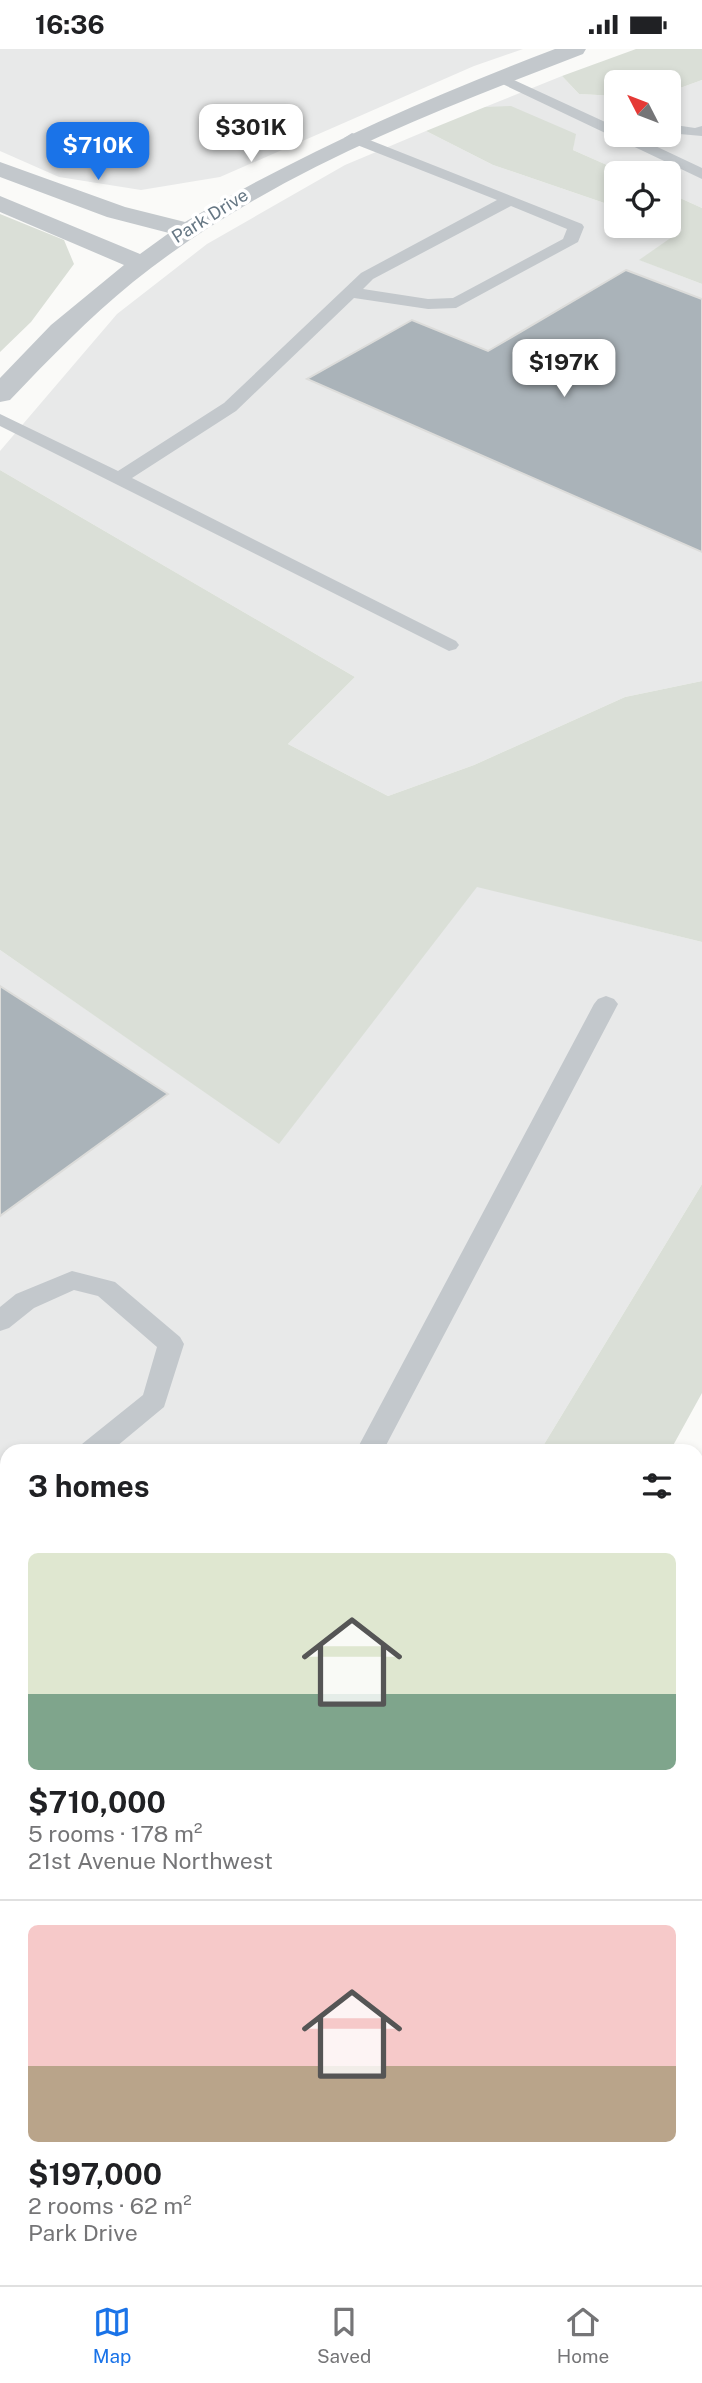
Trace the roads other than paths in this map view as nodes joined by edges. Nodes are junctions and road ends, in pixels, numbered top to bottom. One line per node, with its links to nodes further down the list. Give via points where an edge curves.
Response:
1 (575, 49): 2 (street, Park Drive)
2 (499, 77): 4 (lane); 8 (street, Park Drive)
3 (604, 119): 4 (lane)
4 (590, 121): 5 (lane)
5 (604, 128)
6 (681, 131): 7 (lane)
7 (702, 131)
8 (352, 138): 12 (lane); 14 (street, Park Drive)
9 (645, 147): 11 (lane)
10 (0, 169): 14 (street, via 116,212)
11 (702, 174)
12 (510, 200): 16 (lane, via 367,277); 16 (lane, via 576,227 570,242 457,303 428,304)
13 (0, 203): 15 (street)
14 (186, 230): 15 (street, Park Drive)
15 (140, 263): 17 (street, Park Drive, via 69,321)
16 (350, 292): 19 (lane, via 230,407)
17 (0, 394)
18 (0, 419): 19 (lane)
19 (119, 479): 20 (lane)
20 (449, 645)
21 (606, 1005): 24 (lane)
22 (0, 1321): 23 (lane, via 25,1301 72,1280 106,1289 171,1344 155,1400)
23 (101, 1444)
24 (373, 1444)

